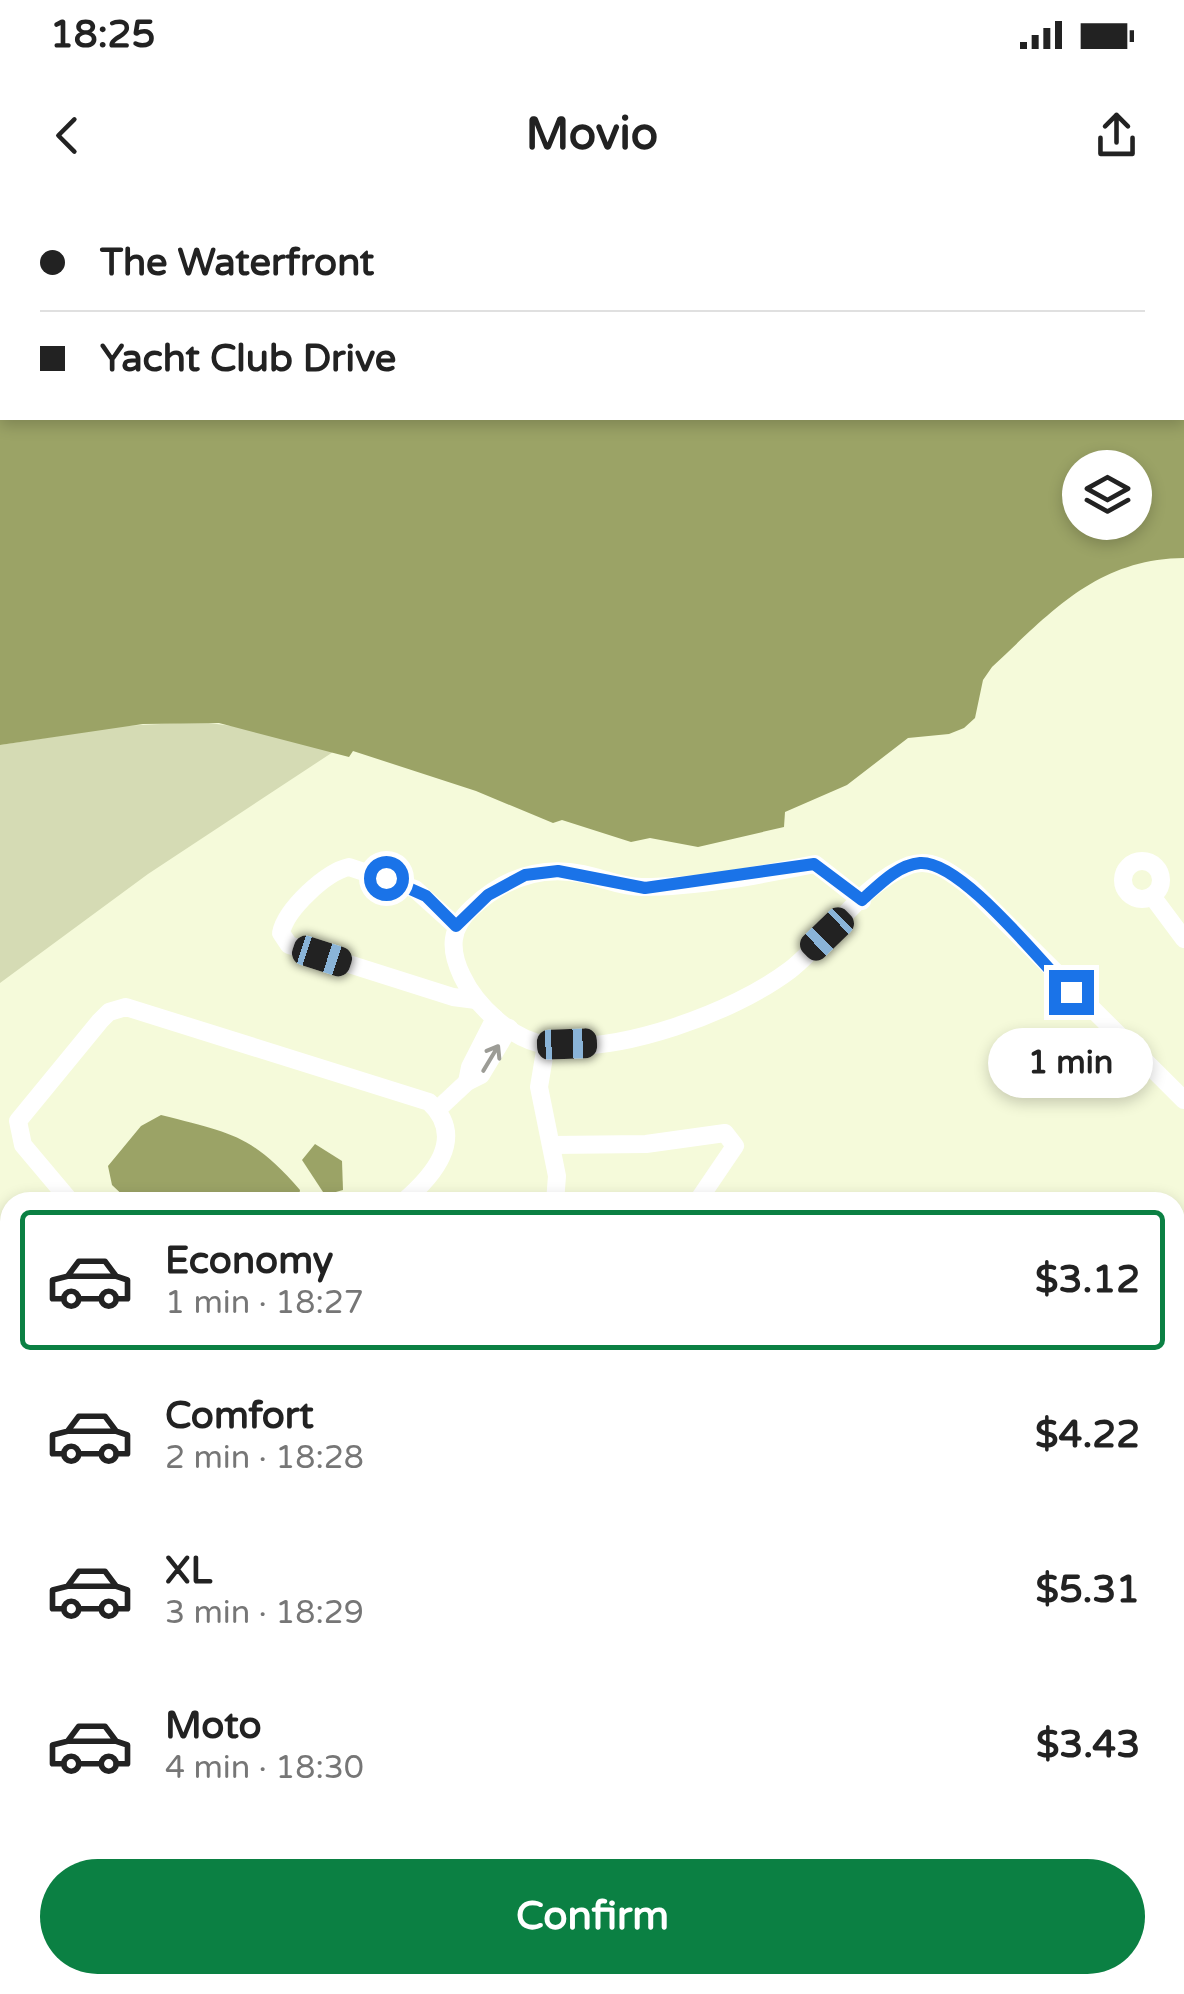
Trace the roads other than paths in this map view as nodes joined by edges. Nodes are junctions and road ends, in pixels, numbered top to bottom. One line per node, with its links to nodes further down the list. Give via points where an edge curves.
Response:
1 (1152, 896): 4 (street)
2 (862, 900): 3 (street, via 814,864 645,888 540,872 502,884); 7 (street, via 790,969 740,1001 628,1038); 8 (street, via 907,866 948,870)
3 (456, 926): 5 (street, via 455,959); 5 (street, via 415,890 350,868 328,876 288,917 282,933 289,945)
4 (1184, 939)
5 (476, 1000): 6 (street)
6 (502, 1023): 7 (street); 9 (street, via 481,1075)
7 (546, 1045): 10 (street, via 539,1087)
8 (1184, 1100)
9 (437, 1110): 11 (street, via 301,1061 117,1008 18,1121 29,1155); 12 (street, via 444,1158)
10 (552, 1146): 13 (street); 14 (street, via 724,1134 735,1146)
11 (62, 1192)
12 (414, 1192)
13 (556, 1192)
14 (704, 1192)

